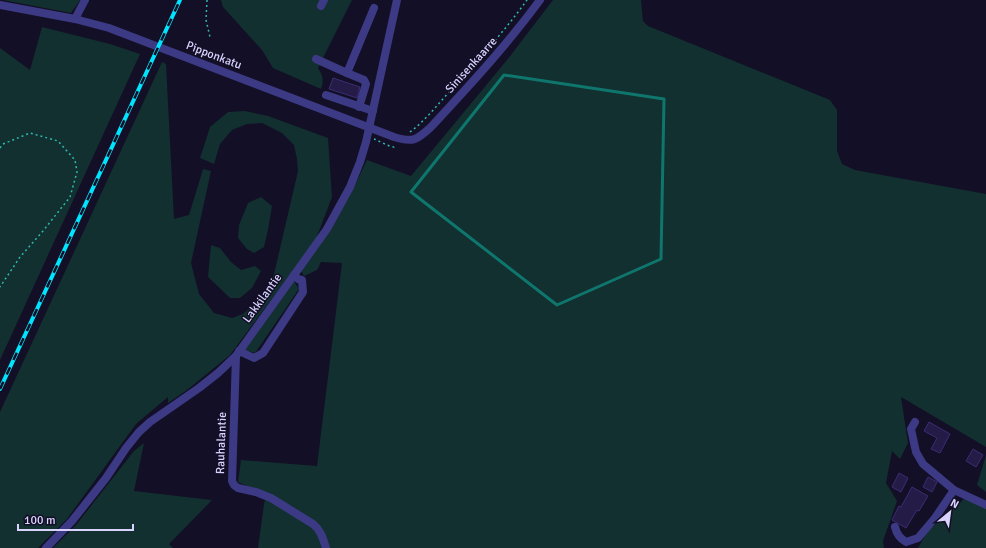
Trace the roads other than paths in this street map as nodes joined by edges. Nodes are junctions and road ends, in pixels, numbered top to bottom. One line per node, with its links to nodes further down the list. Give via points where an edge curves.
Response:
1 (85, 0): 6 (street)
2 (397, 0): 11 (street, Lakkilantie)
3 (540, 0): 13 (street, Sinisenkaarre, via 469,86 431,127)
4 (0, 6): 6 (street, Pipponkatu)
5 (374, 8): 8 (street)
6 (75, 19): 12 (street, Pipponkatu, via 138,38)
7 (316, 59): 8 (street)
8 (347, 73): 10 (street, via 364,80 366,84)
9 (326, 95): 10 (street)
10 (360, 106): 11 (street)
11 (373, 111): 12 (street, Lakkilantie)
12 (370, 128): 13 (street, Pipponkatu, via 402,140); 14 (street, Lakkilantie, via 350,187 327,229)
13 (415, 140)
14 (294, 275): 15 (street, Lakkilantie); 15 (street, via 302,280 304,292 262,353 254,358)
15 (237, 353): 20 (street, Lakkilantie, via 218,373 139,432 72,521); 21 (street, Rauhalantie, via 232,481 238,488 271,498 313,524 320,532)
16 (915, 422): 17 (street, via 911,429 916,452 923,464)
17 (954, 490): 18 (street); 19 (street, via 918,538 906,542 897,534)
18 (986, 505)
19 (895, 527)
20 (46, 548)
21 (326, 548)

